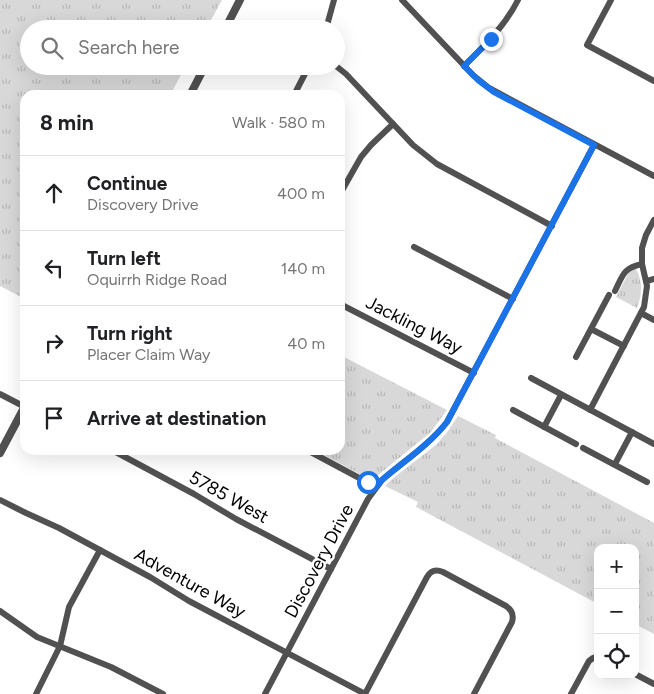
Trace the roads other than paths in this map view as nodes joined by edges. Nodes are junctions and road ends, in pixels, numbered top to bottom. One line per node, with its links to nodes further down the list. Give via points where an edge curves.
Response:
1 (240, 0): 6 (street)
2 (334, 0): 7 (street)
3 (518, 0): 8 (street, via 497,32)
4 (611, 0): 12 (street, via 587,45)
5 (407, 2): 8 (street)
6 (230, 20)
7 (328, 20)
8 (464, 66): 16 (street, via 494,92)
9 (345, 73): 15 (street)
10 (200, 75): 13 (street)
11 (305, 75): 14 (street)
12 (654, 81)
13 (193, 90)
14 (297, 90)
15 (393, 124): 18 (street, via 361,157); 20 (street, via 437,164)
16 (594, 145): 17 (street); 20 (street, Discovery Drive)
17 (654, 176)
18 (345, 185)
19 (654, 220): 22 (street, via 643,243)
20 (552, 226): 25 (street, Discovery Drive)
21 (414, 248): 25 (street)
22 (642, 264): 24 (street); 29 (street, via 627,270)
23 (654, 280): 24 (street)
24 (647, 281): 27 (street, via 646,301)
25 (513, 298): 32 (street, Discovery Drive)
26 (345, 307): 32 (street, Jackling Way)
27 (641, 313): 28 (street); 30 (street)
28 (654, 320)
29 (591, 329): 30 (street); 31 (street)
30 (624, 346): 38 (street)
31 (576, 357)
32 (474, 373): 50 (street, Discovery Drive, via 439,433)
33 (531, 378): 35 (street)
34 (0, 394): 36 (street)
35 (561, 395): 38 (street); 40 (street)
36 (20, 404)
37 (513, 410): 40 (street)
38 (590, 410): 41 (street)
39 (20, 416): 45 (street)
40 (544, 427): 42 (street)
41 (632, 432): 43 (street); 48 (street)
42 (576, 444)
43 (654, 444)
44 (583, 448): 48 (street)
45 (0, 453)
46 (121, 455): 53 (street, 5785 West)
47 (315, 455): 50 (street)
48 (614, 464): 49 (street)
49 (646, 482)
50 (376, 487): 53 (street, Discovery Drive)
51 (0, 500): 52 (street, Adventure Way)
52 (100, 550): 55 (street, via 70,607); 56 (street, Adventure Way)
53 (331, 570): 56 (street, Discovery Drive)
54 (0, 611): 55 (street, via 34,635)
55 (60, 646): 60 (street); 61 (street, via 111,667)
56 (287, 653): 62 (street, Discovery Drive); 63 (street, Adventure Way)
57 (594, 658): 65 (street)
58 (639, 676): 59 (street)
59 (654, 684)
60 (36, 694)
61 (163, 694)
62 (266, 694)
63 (365, 694): 64 (street, via 426,577 436,570 506,606 513,613 512,622)
64 (474, 694)
65 (571, 694)

